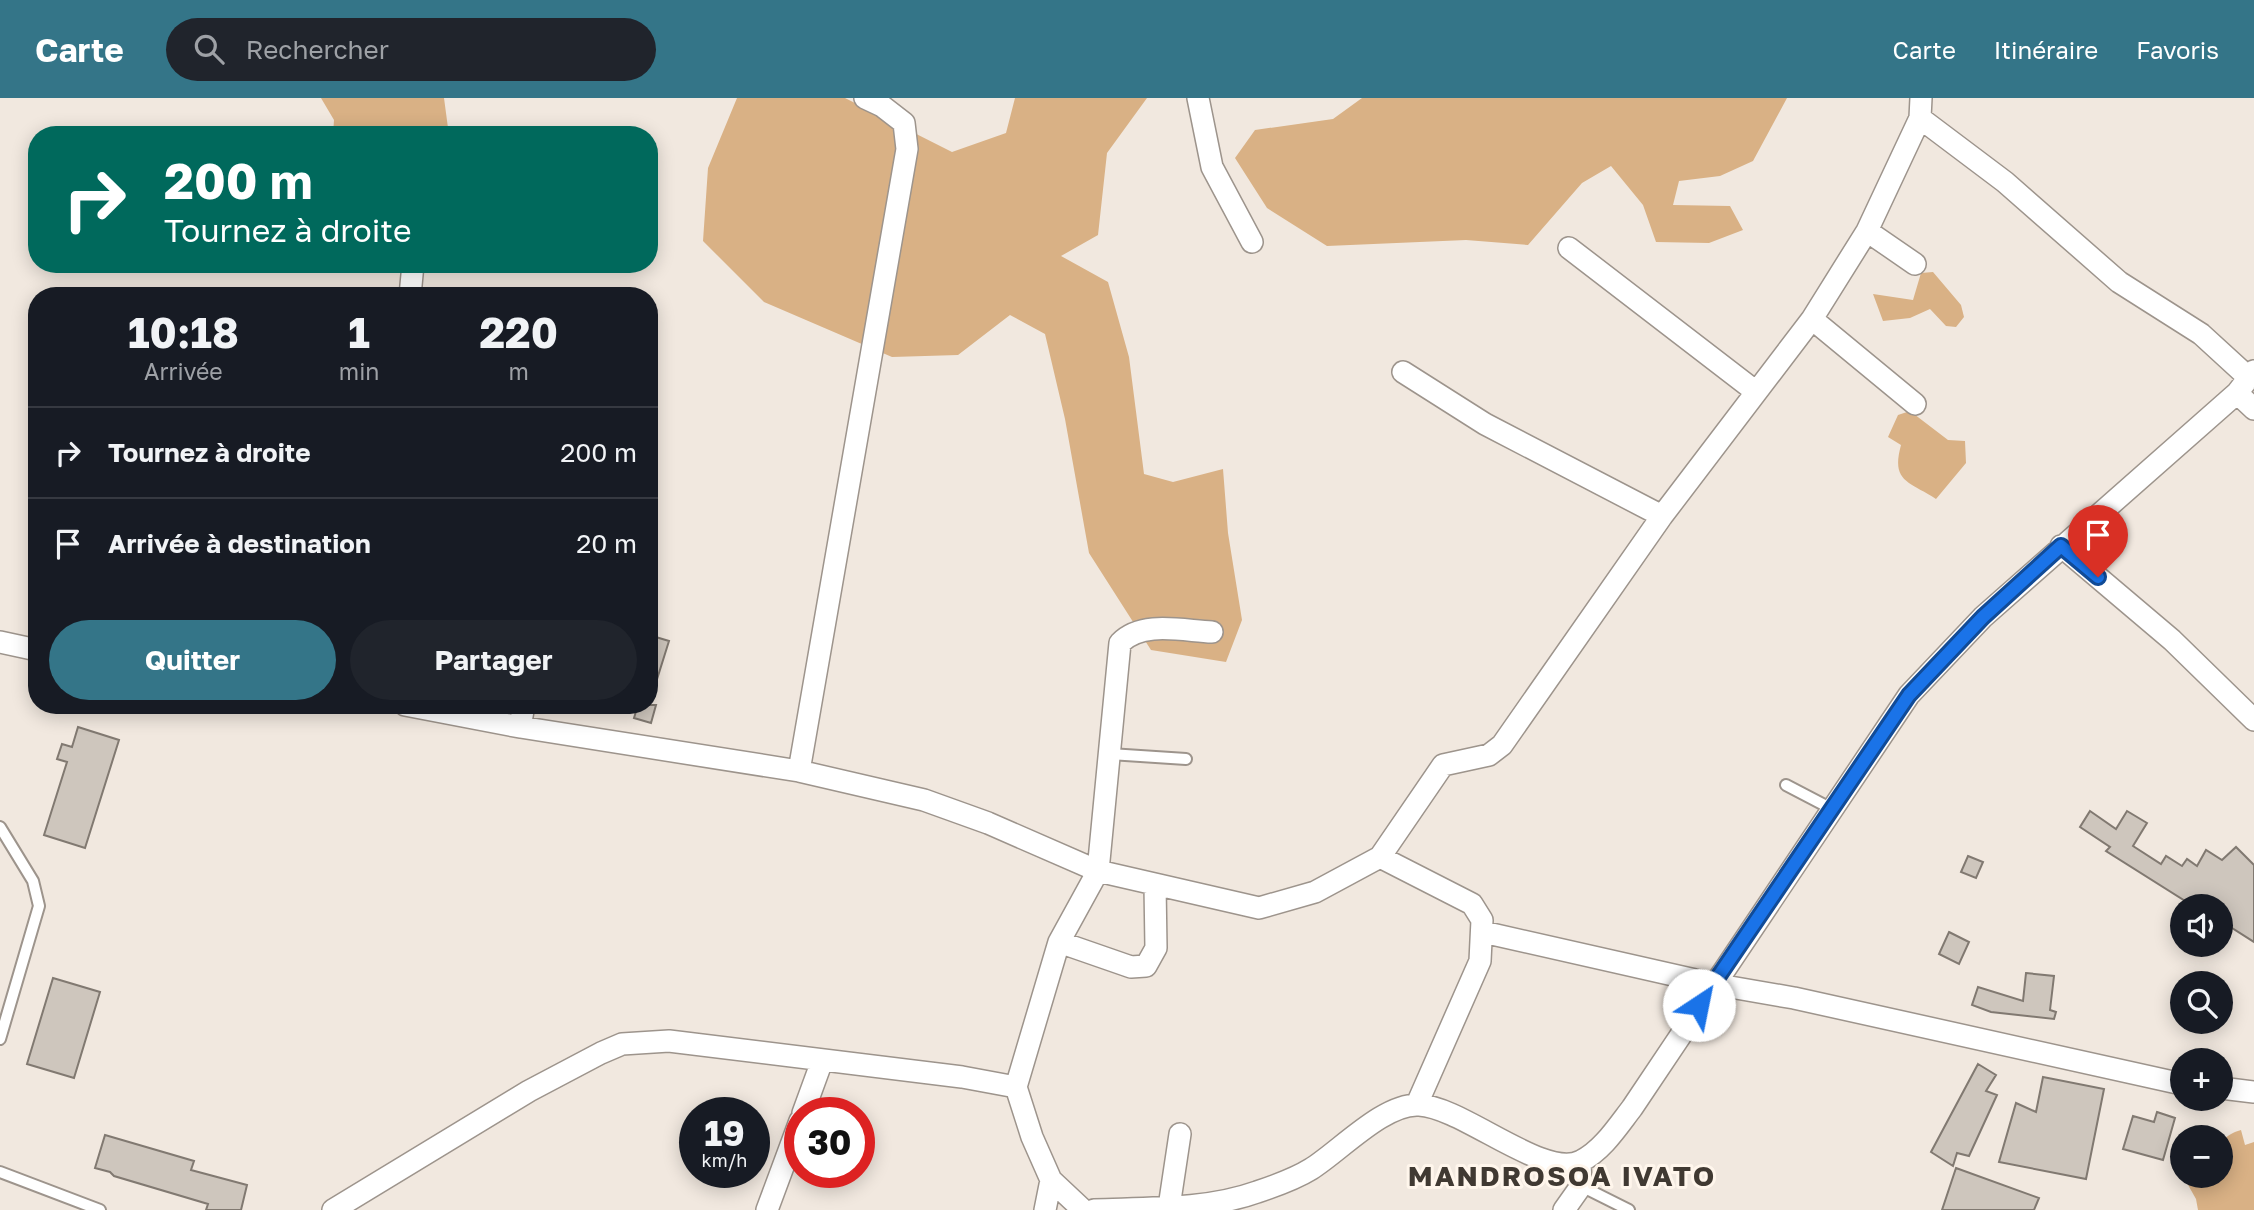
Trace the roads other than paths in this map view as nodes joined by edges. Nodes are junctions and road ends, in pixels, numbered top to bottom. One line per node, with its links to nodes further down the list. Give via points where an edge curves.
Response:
1 (865, 98): 25 (street, via 904,123 907,149)
2 (1198, 98): 5 (street, via 1212,167)
3 (1920, 108): 4 (street); 10 (street, via 2119,282 2201,334)
4 (1867, 232): 7 (street); 8 (street)
5 (1252, 243)
6 (1569, 248): 11 (street)
7 (1915, 264)
8 (1811, 319): 11 (street); 12 (street)
9 (1403, 372): 14 (street, via 1485,424)
10 (2246, 381): 13 (street); 15 (street)
11 (1755, 391): 14 (street)
12 (1915, 404)
13 (2254, 409)
14 (1662, 516): 29 (street, via 1502,745 1489,755 1443,765)
15 (2061, 546): 21 (street, via 2172,640); 27 (street, via 1983,617 1909,695)
16 (1212, 632): 23 (street, via 1149,629 1120,643)
17 (0, 642): 18 (street)
18 (28, 648)
19 (452, 714): 22 (street)
20 (522, 714): 22 (street)
21 (2254, 720)
22 (520, 727): 25 (street)
23 (1110, 754): 24 (lane); 30 (street)
24 (1186, 759)
25 (799, 771): 30 (street, via 924,800)
26 (1786, 785): 27 (lane)
27 (1832, 809): 34 (street)
28 (0, 827): 36 (lane, via 33,881 39,906)
29 (1380, 857): 31 (street, via 1315,892 1259,908); 32 (street, via 1472,904)
30 (1098, 871): 31 (street); 33 (street)
31 (1155, 885): 33 (street, via 1156,948 1146,966 1131,967)
32 (1483, 932): 34 (street); 44 (street, via 1480,961)
33 (1059, 942): 40 (street)
34 (1713, 984): 39 (street); 46 (street, via 1632,1108 1605,1142)
35 (0, 994): 36 (lane)
36 (13, 997): 37 (lane)
37 (0, 1039)
38 (822, 1061): 40 (street); 43 (street); 54 (street, via 668,1041 622,1044 529,1091)
39 (2170, 1081)
40 (1016, 1087): 49 (street)
41 (2233, 1089): 42 (street)
42 (2254, 1092)
43 (809, 1097)
44 (1417, 1104): 46 (street, via 1442,1109 1554,1163); 52 (street, via 1375,1122 1309,1170 1255,1193)
45 (1180, 1134): 51 (street)
46 (1580, 1162): 50 (street)
47 (784, 1164): 55 (street)
48 (0, 1172): 53 (lane)
49 (1051, 1180): 56 (street); 57 (street)
50 (1581, 1186): 59 (street); 60 (lane)
51 (1169, 1208): 52 (street); 58 (street)
52 (1195, 1208)
53 (100, 1210)
54 (333, 1210)
55 (767, 1210)
56 (1045, 1210)
57 (1083, 1210)
58 (1094, 1210)
59 (1564, 1210)
60 (1629, 1210)

